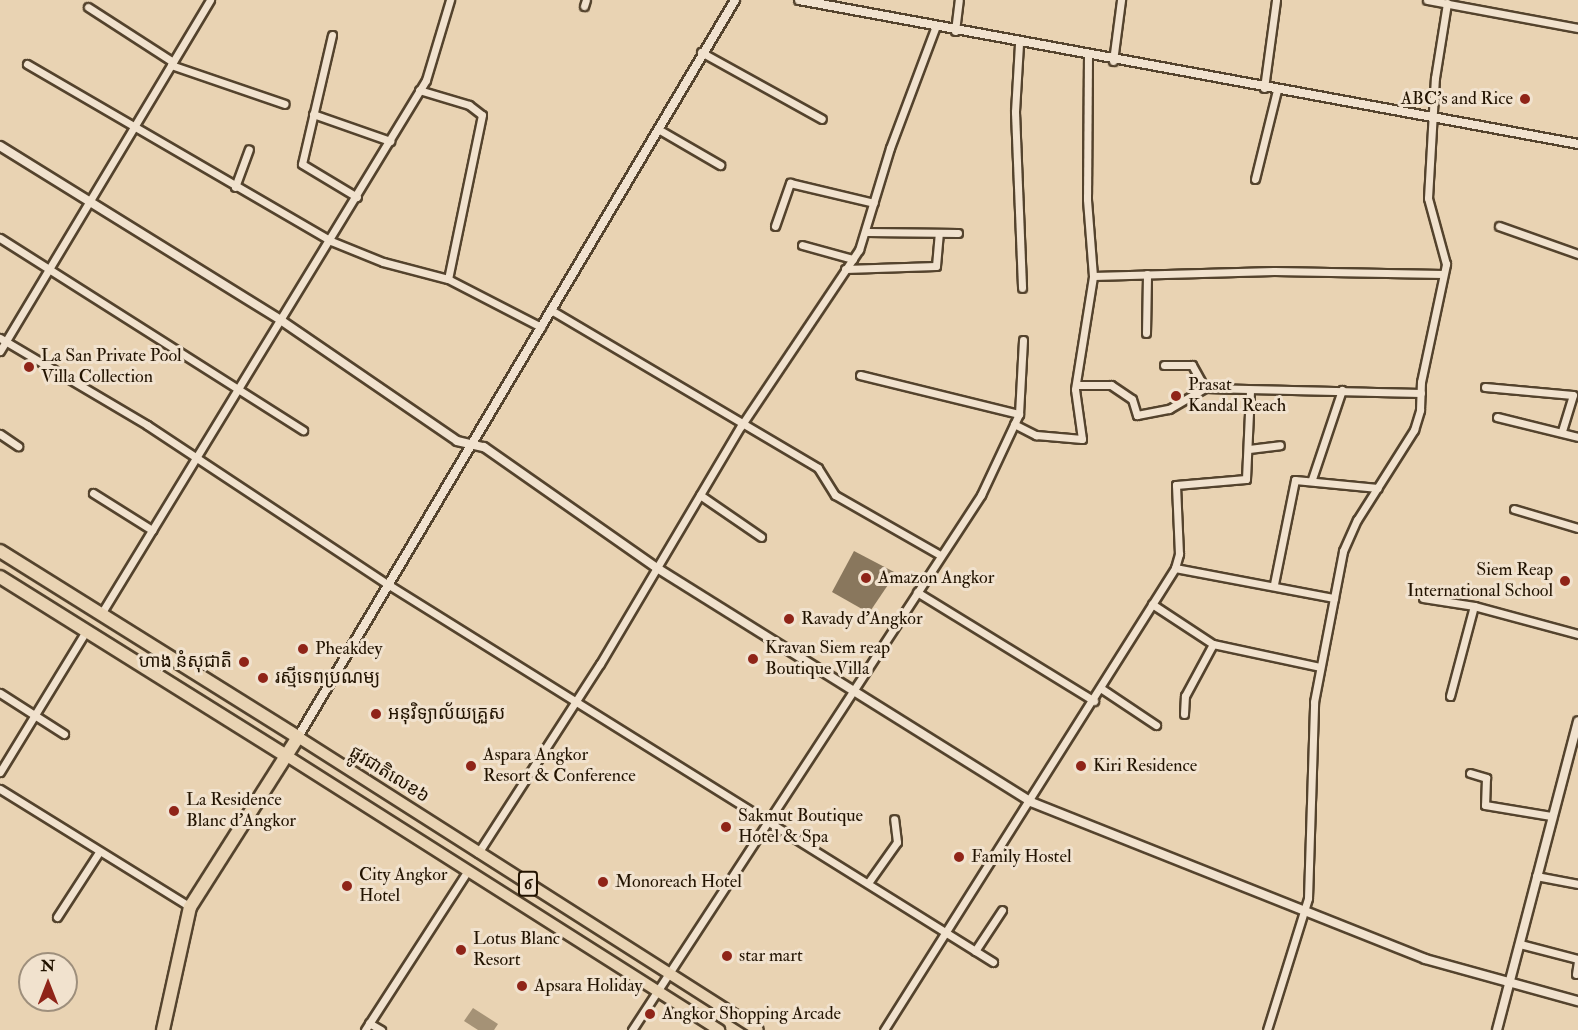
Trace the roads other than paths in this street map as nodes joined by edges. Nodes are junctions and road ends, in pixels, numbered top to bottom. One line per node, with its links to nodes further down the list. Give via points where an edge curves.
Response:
1 (210, 0): 19 (street)
2 (450, 0): 22 (street, via 439,47)
3 (735, 0): 16 (street)
4 (799, 0): 12 (street)
5 (959, 0): 13 (street)
6 (1121, 0): 18 (street)
7 (1276, 0): 21 (street)
8 (1427, 0): 9 (street)
9 (1447, 3): 11 (street); 27 (street, via 1435,78)
10 (88, 7): 19 (street)
11 (1578, 27)
12 (935, 28): 13 (street); 39 (street)
13 (955, 31): 15 (street)
14 (332, 35): 25 (street)
15 (1018, 44): 17 (street); 56 (street, via 1015,123)
16 (701, 52): 26 (street); 29 (street)
17 (1088, 56): 18 (street); 54 (street, via 1087,199)
18 (1113, 61): 21 (street)
19 (172, 63): 24 (street); 28 (street)
20 (27, 64): 28 (street)
21 (1264, 88): 23 (street)
22 (420, 90): 30 (street); 55 (street, via 469,105 482,115)
23 (1277, 90): 27 (street); 35 (street)
24 (285, 104)
25 (313, 114): 30 (street); 37 (street, via 302,166)
26 (822, 119)
27 (1435, 120): 31 (street); 53 (street, via 1428,198 1444,252)
28 (130, 127): 36 (street); 38 (street)
29 (658, 129): 34 (street); 57 (street)
30 (390, 141): 37 (street)
31 (1578, 144)
32 (0, 146): 38 (street)
33 (249, 149): 36 (street)
34 (720, 165)
35 (1255, 179)
36 (235, 187): 46 (street)
37 (357, 197): 46 (street)
38 (90, 200): 50 (street); 58 (street)
39 (873, 203): 40 (street, via 792,182); 42 (street)
40 (775, 226)
41 (1499, 226): 48 (street)
42 (867, 232): 44 (street); 49 (street)
43 (958, 233): 44 (street)
44 (939, 234): 51 (street, via 936,266)
45 (0, 238): 50 (street)
46 (332, 241): 55 (street, via 382,262); 58 (street)
47 (802, 245): 49 (street)
48 (1578, 254)
49 (853, 259): 51 (street)
50 (49, 269): 61 (street); 68 (street)
51 (845, 269): 76 (street, via 774,383)
52 (1147, 274): 53 (street, via 1389,270); 54 (street); 60 (street)
53 (1443, 274): 72 (street)
54 (1093, 276): 66 (street)
55 (448, 279): 59 (street)
56 (1022, 288)
57 (551, 310): 59 (street); 76 (street)
58 (282, 321): 68 (street); 81 (street, via 457,441)
59 (541, 327): 81 (street)
60 (1146, 333)
61 (3, 340): 63 (street); 85 (street)
62 (1023, 340): 73 (street)
63 (0, 351)
64 (1164, 365): 69 (street, via 1192,366)
65 (860, 375): 73 (street)
66 (1076, 386): 69 (street, via 1111,386 1132,399 1137,415 1169,409); 75 (street, via 1082,440 1036,435)
67 (1485, 387): 78 (street, via 1573,395)
68 (239, 388): 77 (street); 85 (street)
69 (1205, 388): 70 (street)
70 (1250, 390): 71 (street); 84 (street)
71 (1342, 390): 72 (street); 86 (street)
72 (1421, 393): 87 (street, via 1414,430)
73 (1019, 414): 75 (street)
74 (1497, 417): 78 (street)
75 (1014, 424): 95 (street, via 981,495)
76 (741, 426): 89 (street); 95 (street, via 818,468 835,495)
77 (303, 430)
78 (1562, 430): 80 (street)
79 (0, 434): 83 (street)
80 (1578, 437)
81 (472, 445): 96 (street, via 484,447); 100 (street)
82 (1280, 445): 84 (street)
83 (18, 446)
84 (1249, 449): 97 (street, via 1249,473 1242,482 1176,485 1179,554)
85 (195, 459): 92 (street); 100 (street)
86 (1312, 479): 87 (street); 99 (street, via 1295,480 1290,487)
87 (1378, 488): 102 (street, via 1347,539)
88 (93, 494): 92 (street)
89 (700, 495): 93 (street); 96 (street)
90 (1514, 509): 91 (street)
91 (1578, 528)
92 (152, 530): 106 (street)
93 (761, 537)
94 (0, 551): 106 (highway, ផ្លូវជាតិលេខ៦ / 6)
95 (940, 555): 101 (street)
96 (657, 568): 113 (street); 115 (street)
97 (1175, 568): 99 (street); 104 (street)
98 (0, 576): 107 (highway, ផ្លូវជាតិលេខ៦ / 6)
99 (1274, 584): 102 (street)
100 (389, 585): 115 (street); 122 (street)
101 (917, 592): 113 (street); 116 (street)
102 (1334, 598): 110 (street)
103 (1423, 598): 105 (street)
104 (1152, 604): 109 (street); 111 (street)
105 (1474, 606): 108 (street); 114 (street)
106 (101, 614): 122 (highway, ផ្លូវជាតិលេខ៦ / 6)
107 (86, 631): 117 (street); 123 (highway, ផ្លូវជាតិលេខ៦ / 6)
108 (1578, 634)
109 (1213, 644): 110 (street); 118 (street, via 1185,696)
110 (1320, 667): 138 (street, via 1309,772)
111 (1102, 689): 116 (street); 120 (street)
112 (0, 693): 117 (street)
113 (850, 693): 127 (street); 130 (street)
114 (1450, 696)
115 (577, 700): 130 (street); 132 (street)
116 (1094, 702): 127 (street)
117 (34, 714): 121 (street); 124 (street)
118 (1184, 714)
119 (1578, 721): 128 (street)
120 (1156, 725)
121 (64, 734)
122 (298, 738): 123 (highway); 132 (main road, ផ្លូវជាតិលេខ៦ / 6)
123 (287, 756): 133 (main road, ផ្លូវជាតិលេខ៦ / 6); 137 (highway)
124 (0, 772)
125 (1470, 774): 128 (street, via 1486,778 1485,805)
126 (0, 789): 131 (street)
127 (1031, 802): 138 (street); 141 (street)
128 (1551, 816): 134 (street)
129 (894, 819): 135 (street, via 897,842)
130 (766, 824): 135 (street); 147 (street)
131 (99, 852): 137 (street); 140 (street)
132 (478, 853): 147 (main road, ផ្លូវជាតិលេខ៦ / 6)
133 (468, 870): 149 (main road, ផ្លូវជាតិលេខ៦ / 6); 151 (street)
134 (1536, 876): 136 (street); 142 (street)
135 (868, 883): 141 (street)
136 (1578, 884)
137 (190, 907): 152 (highway)
138 (1306, 909): 148 (street, via 1425,959); 159 (street)
139 (1002, 910): 143 (street)
140 (57, 917)
141 (947, 934): 143 (street); 158 (street)
142 (1520, 944): 144 (street); 148 (street)
143 (975, 951): 145 (street)
144 (1578, 961): 146 (street)
145 (993, 962)
146 (1576, 974)
147 (671, 975): 149 (street); 157 (main road, ផ្លូវជាតិលេខ៦ / 6)
148 (1510, 979): 150 (street); 160 (street)
149 (657, 991): 155 (street); 156 (main road, ផ្លូវជាតិលេខ៦ / 6)
150 (1578, 1001)
151 (369, 1023): 153 (street); 154 (street)
152 (163, 1030)
153 (365, 1030)
154 (381, 1030)
155 (632, 1030)
156 (719, 1030)
157 (758, 1030)
158 (884, 1030)
159 (1267, 1030)
160 (1497, 1030)

